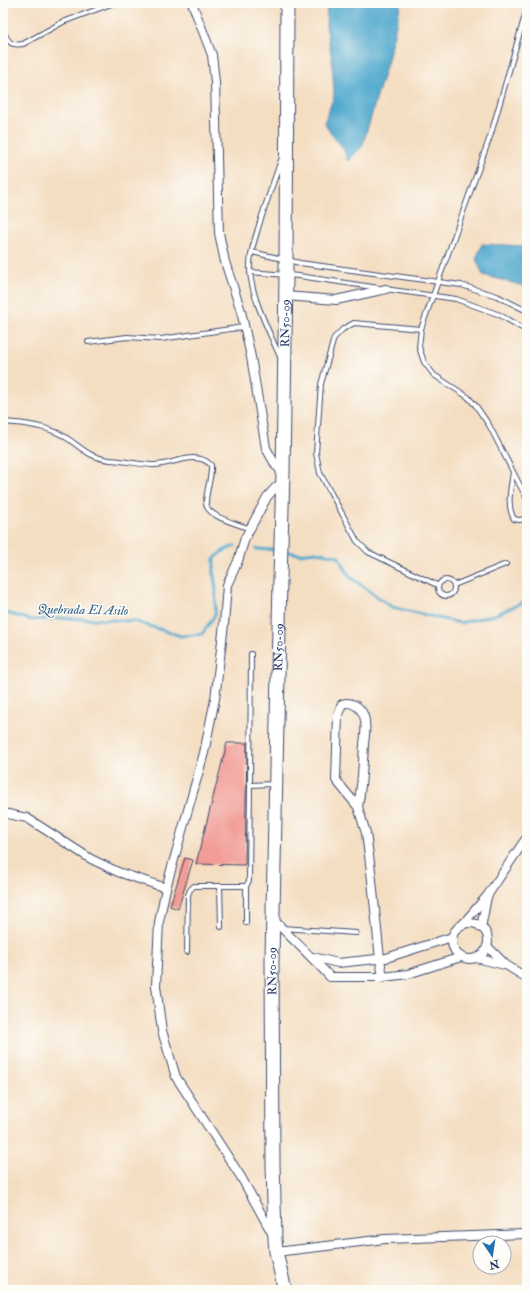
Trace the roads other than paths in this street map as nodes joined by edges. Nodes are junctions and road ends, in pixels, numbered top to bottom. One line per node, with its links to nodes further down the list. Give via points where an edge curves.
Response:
1 (114, 3): 6 (lane, via 63,22 23,44 11,44)
2 (192, 3): 17 (street, via 212,55 219,233)
3 (287, 3): 7 (main road, RN50-09)
4 (524, 3): 5 (lane)
5 (526, 9): 12 (lane, via 491,134)
6 (3, 30)
7 (287, 145): 8 (lane); 9 (main road, RN50-09)
8 (252, 252): 9 (lane); 10 (lane)
9 (286, 260): 11 (main road, RN50-09); 12 (lane)
10 (250, 272): 11 (lane); 21 (lane, via 261,312)
11 (286, 274): 13 (lane); 14 (main road, RN50-09)
12 (439, 282): 15 (lane); 16 (lane, via 461,285 497,296)
13 (386, 289): 14 (street, via 336,300); 15 (lane)
14 (286, 296): 21 (main road, RN50-09)
15 (433, 296): 18 (lane); 19 (lane, via 456,299 500,315)
16 (527, 311)
17 (244, 327): 20 (lane, via 161,339 127,336); 24 (street, via 266,448)
18 (421, 329): 23 (lane, via 419,347 424,362 434,375 468,397 476,406); 29 (lane, via 354,324 343,328 334,338 321,384 316,453 320,473 357,540 368,552)
19 (527, 331)
20 (88, 342)
21 (284, 367): 24 (main road, RN50-09)
22 (3, 422): 27 (lane, via 48,429 98,458 154,465 192,458 207,461 211,465 206,504 208,510 213,515)
23 (513, 471): 25 (lane); 26 (lane, via 511,513 514,519 519,520 525,519)
24 (283, 477): 27 (street, via 267,498); 32 (main road, RN50-09)
25 (527, 499)
26 (527, 515)
27 (250, 529): 39 (street, via 228,585 213,707 204,753)
28 (506, 564): 30 (lane)
29 (437, 585): 30 (lane, via 445,580); 30 (lane, via 438,592 447,597 451,595)
30 (454, 586)
31 (251, 654): 33 (lane)
32 (276, 784): 33 (lane); 42 (main road, RN50-09)
33 (250, 785): 38 (lane, via 249,881)
34 (358, 807): 34 (street, via 336,780 338,715 342,704 346,703 353,704 361,710 365,724); 53 (street, via 366,834)
35 (3, 812): 39 (street, via 26,818 91,859 118,872)
36 (527, 837): 40 (street)
37 (220, 886): 38 (lane); 44 (lane); 49 (lane, via 194,886 190,890)
38 (246, 886): 41 (lane)
39 (166, 888): 58 (street, via 159,922 156,986 162,1031 176,1077 242,1177)
40 (487, 896): 43 (street); 45 (street)
41 (246, 923)
42 (277, 924): 46 (lane); 51 (street); 58 (main road, RN50-09, via 272,959)
43 (462, 925): 45 (street, via 478,925); 47 (street)
44 (221, 927)
45 (481, 928): 48 (street, via 488,938)
46 (356, 933)
47 (452, 937): 50 (street, via 453,949); 53 (street)
48 (487, 946): 52 (street); 54 (street)
49 (187, 952)
50 (461, 957): 52 (street); 55 (street, via 408,974)
51 (313, 958): 53 (street, via 338,963); 55 (street, via 330,977)
52 (476, 958): 54 (street)
53 (380, 959): 55 (street)
54 (506, 965): 56 (street)
55 (383, 977)
56 (527, 978)
57 (527, 1234): 58 (street)
58 (275, 1246): 59 (main road, RN50-09)
59 (285, 1290)

